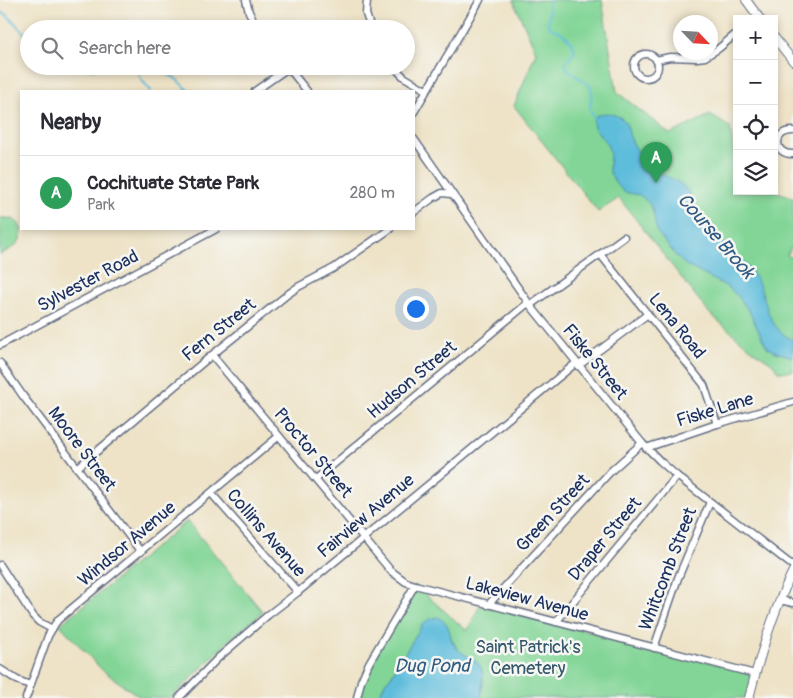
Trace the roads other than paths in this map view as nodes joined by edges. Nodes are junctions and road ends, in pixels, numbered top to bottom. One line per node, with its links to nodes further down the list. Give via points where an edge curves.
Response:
1 (246, 0): 6 (street)
2 (367, 0): 7 (street)
3 (480, 0): 17 (street)
4 (746, 0): 5 (street)
5 (758, 15)
6 (253, 20)
7 (368, 20)
8 (733, 36): 10 (street, via 704,57)
9 (778, 42): 11 (street)
10 (656, 60)
11 (793, 61)
12 (276, 75): 15 (street)
13 (294, 75): 16 (street)
14 (402, 75): 17 (street)
15 (256, 90)
16 (306, 90)
17 (426, 90): 18 (street)
18 (415, 110)
19 (793, 131): 21 (street, via 783,132 778,143 782,151)
20 (415, 140): 22 (street, Fiske Street)
21 (793, 154)
22 (451, 194): 23 (street, via 442,193); 28 (street, Fiske Street)
23 (415, 211)
24 (214, 230): 30 (street, Sylvester Road)
25 (389, 230): 31 (street, Fern Street, via 288,294)
26 (624, 237): 27 (street, Hudson Street)
27 (600, 254): 28 (street, Hudson Street); 29 (street, Lena Road)
28 (529, 304): 33 (street, Fiske Street); 40 (street, Hudson Street)
29 (648, 314): 33 (street, Fairview Avenue); 35 (street, Lena Road, via 704,385)
30 (0, 345)
31 (212, 355): 36 (street, Proctor Street); 38 (street, Fern Street)
32 (0, 363): 38 (street, Moore Street)
33 (577, 364): 37 (street, Fiske Street); 43 (street, Fairview Avenue)
34 (793, 402): 35 (street, Fiske Lane)
35 (717, 424): 37 (street, Fiske Lane)
36 (279, 436): 40 (street, Proctor Street); 41 (street, Windsor Avenue)
37 (644, 445): 39 (street, Fiske Street); 52 (street, Green Street, via 611,472)
38 (77, 468): 44 (street, Moore Street)
39 (677, 476): 42 (street, Fiske Street); 53 (street, Draper Street)
40 (316, 479): 43 (street, Proctor Street)
41 (211, 493): 44 (street, Windsor Avenue); 49 (street, Collins Avenue)
42 (710, 502): 46 (street, Fiske Street); 55 (street, Whitcomb Street, via 678,578)
43 (364, 538): 48 (street, Proctor Street, via 391,571); 49 (street, Fairview Avenue)
44 (141, 552): 54 (street, Windsor Avenue, via 59,619)
45 (0, 565): 54 (street, via 33,616)
46 (793, 566)
47 (793, 571): 50 (street)
48 (415, 585): 52 (street, Lakeview Avenue); 61 (street, via 369,662)
49 (298, 592): 60 (street, Fairview Avenue, via 218,658)
50 (780, 600): 51 (street); 57 (street)
51 (793, 602)
52 (488, 605): 53 (street, Lakeview Avenue)
53 (556, 622): 55 (street, Lakeview Avenue)
54 (52, 629): 58 (street, Windsor Avenue)
55 (654, 648): 57 (street, Lakeview Avenue)
56 (0, 668): 58 (street)
57 (755, 674): 62 (street)
58 (30, 686): 59 (street, Windsor Avenue)
59 (26, 698)
60 (180, 698)
61 (357, 698)
62 (749, 698)

